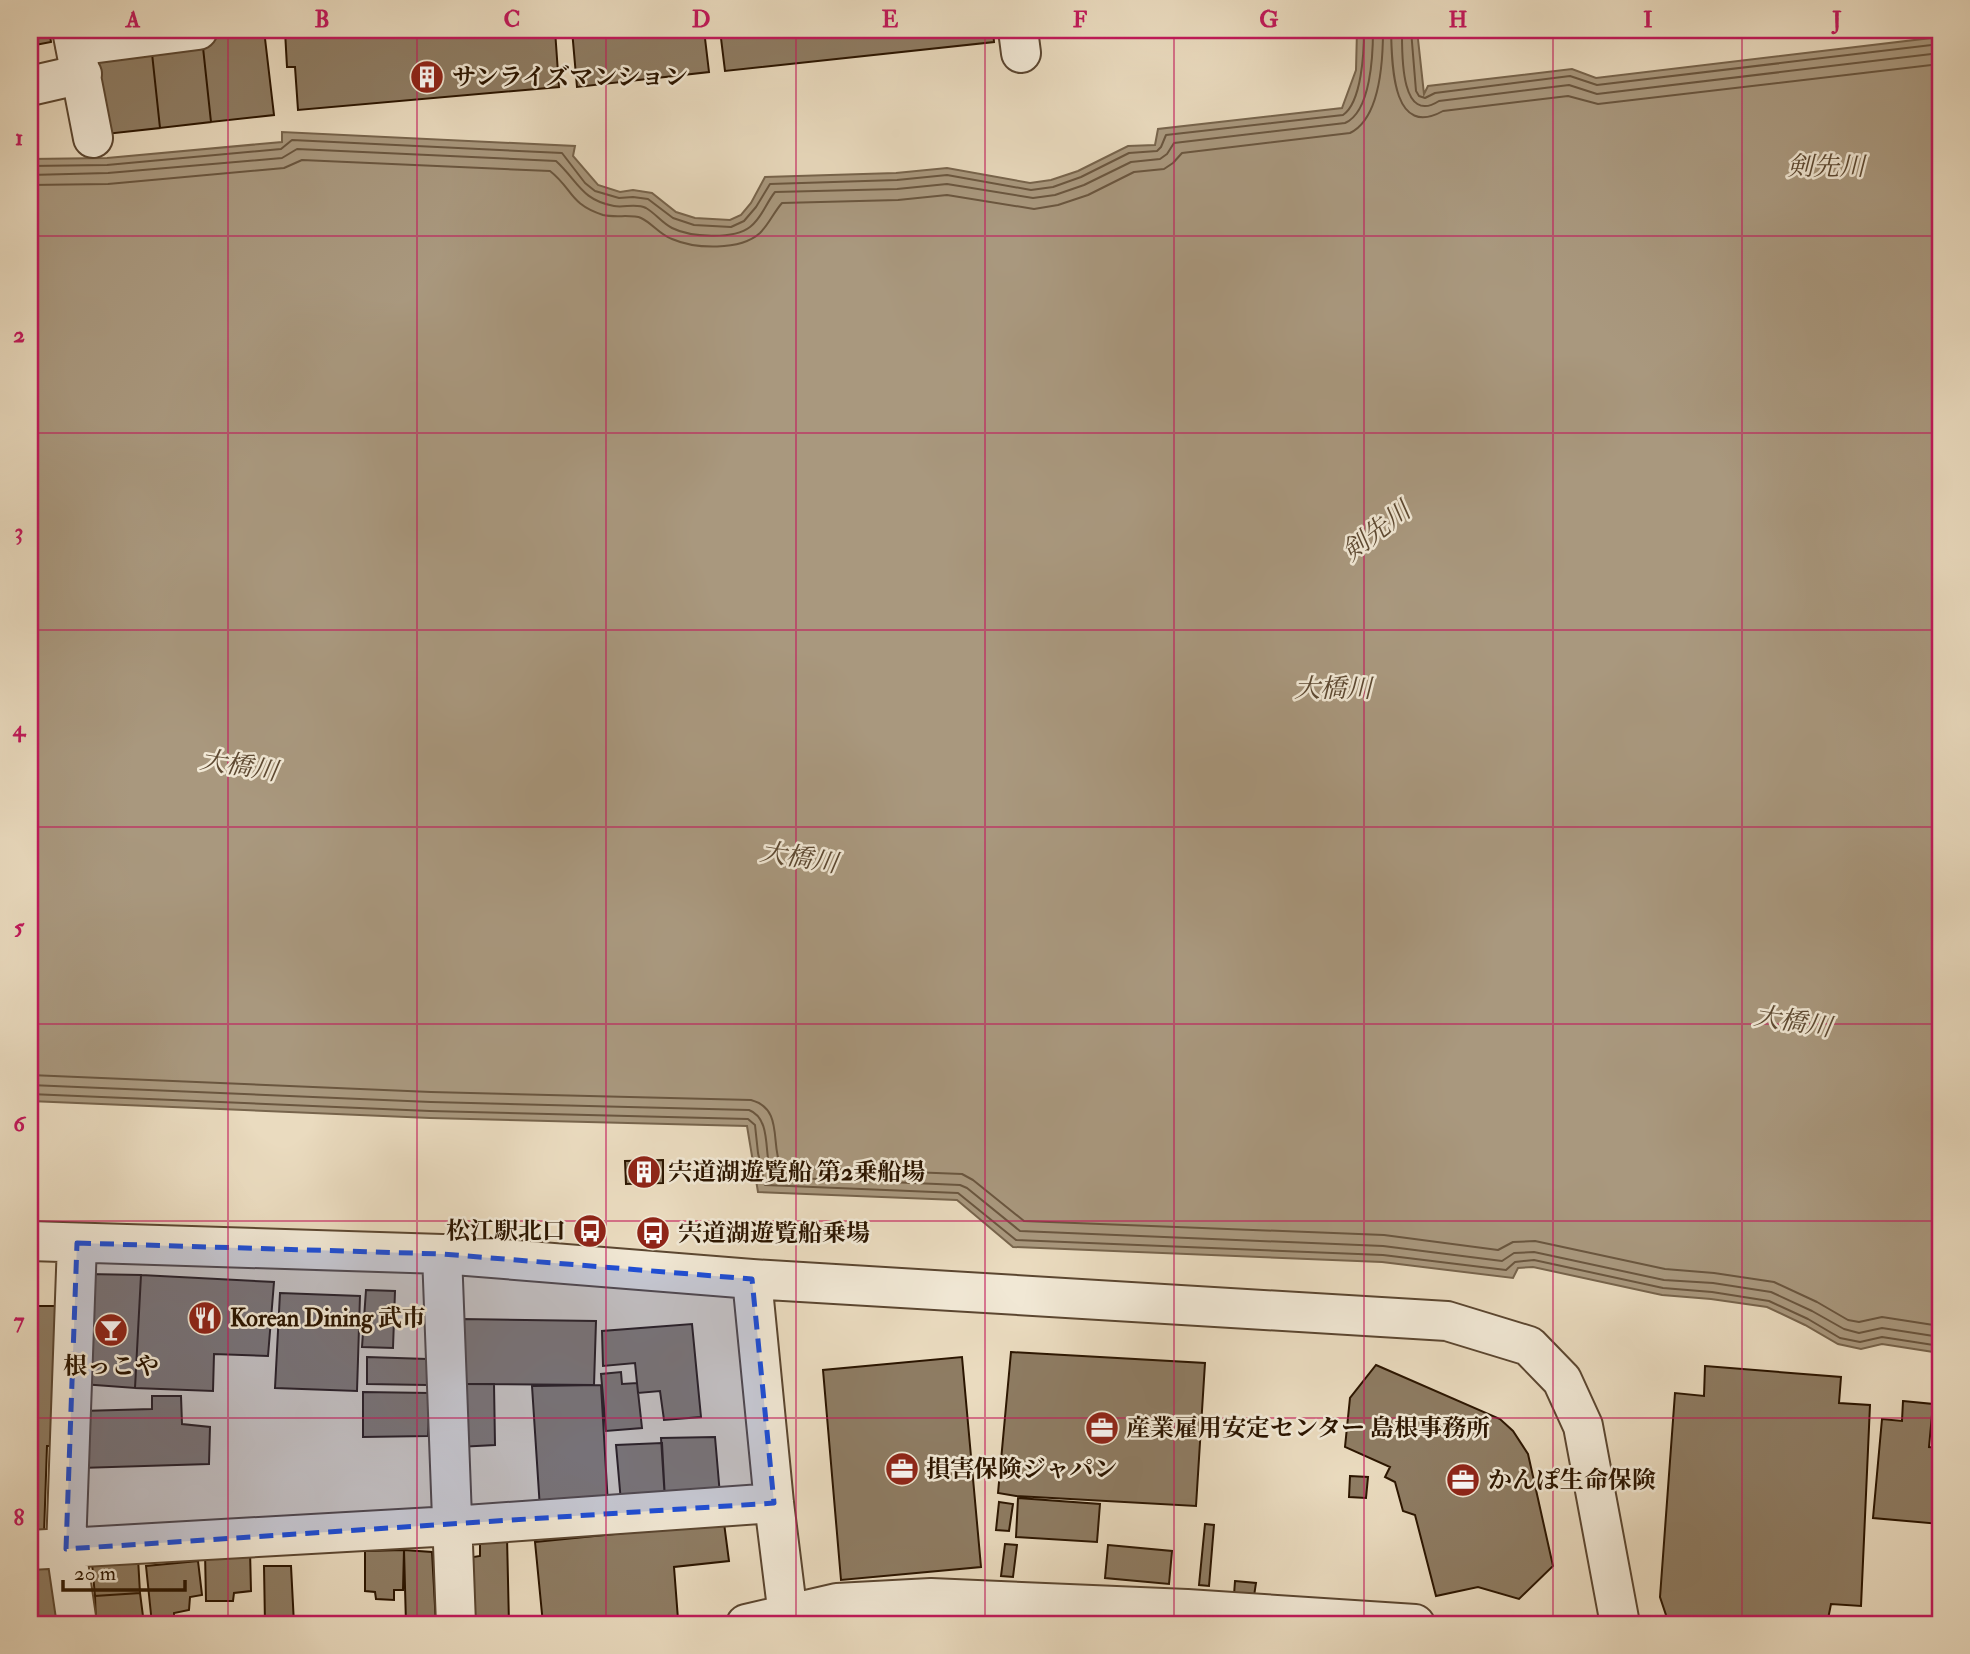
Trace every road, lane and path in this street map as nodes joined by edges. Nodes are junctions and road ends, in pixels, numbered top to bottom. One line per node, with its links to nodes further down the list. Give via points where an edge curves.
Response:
1 (198, 30): 2 (street)
2 (77, 50): 3 (street); 4 (street)
3 (30, 86)
4 (93, 138)
5 (30, 1241): 6 (street)
6 (77, 1243): 7 (street); 11 (street)
7 (442, 1254): 8 (street); 10 (street)
8 (752, 1279): 9 (street); 17 (street, via 1447,1321 1529,1346 1562,1380 1583,1426)
9 (774, 1503): 10 (street); 12 (street)
10 (452, 1526): 11 (street); 14 (street)
11 (48, 1550): 13 (street)
12 (789, 1619): 15 (street); 16 (street, via 837,1603 931,1598)
13 (77, 1624)
14 (456, 1624)
15 (746, 1624)
16 (1415, 1624)
17 (1620, 1624)

